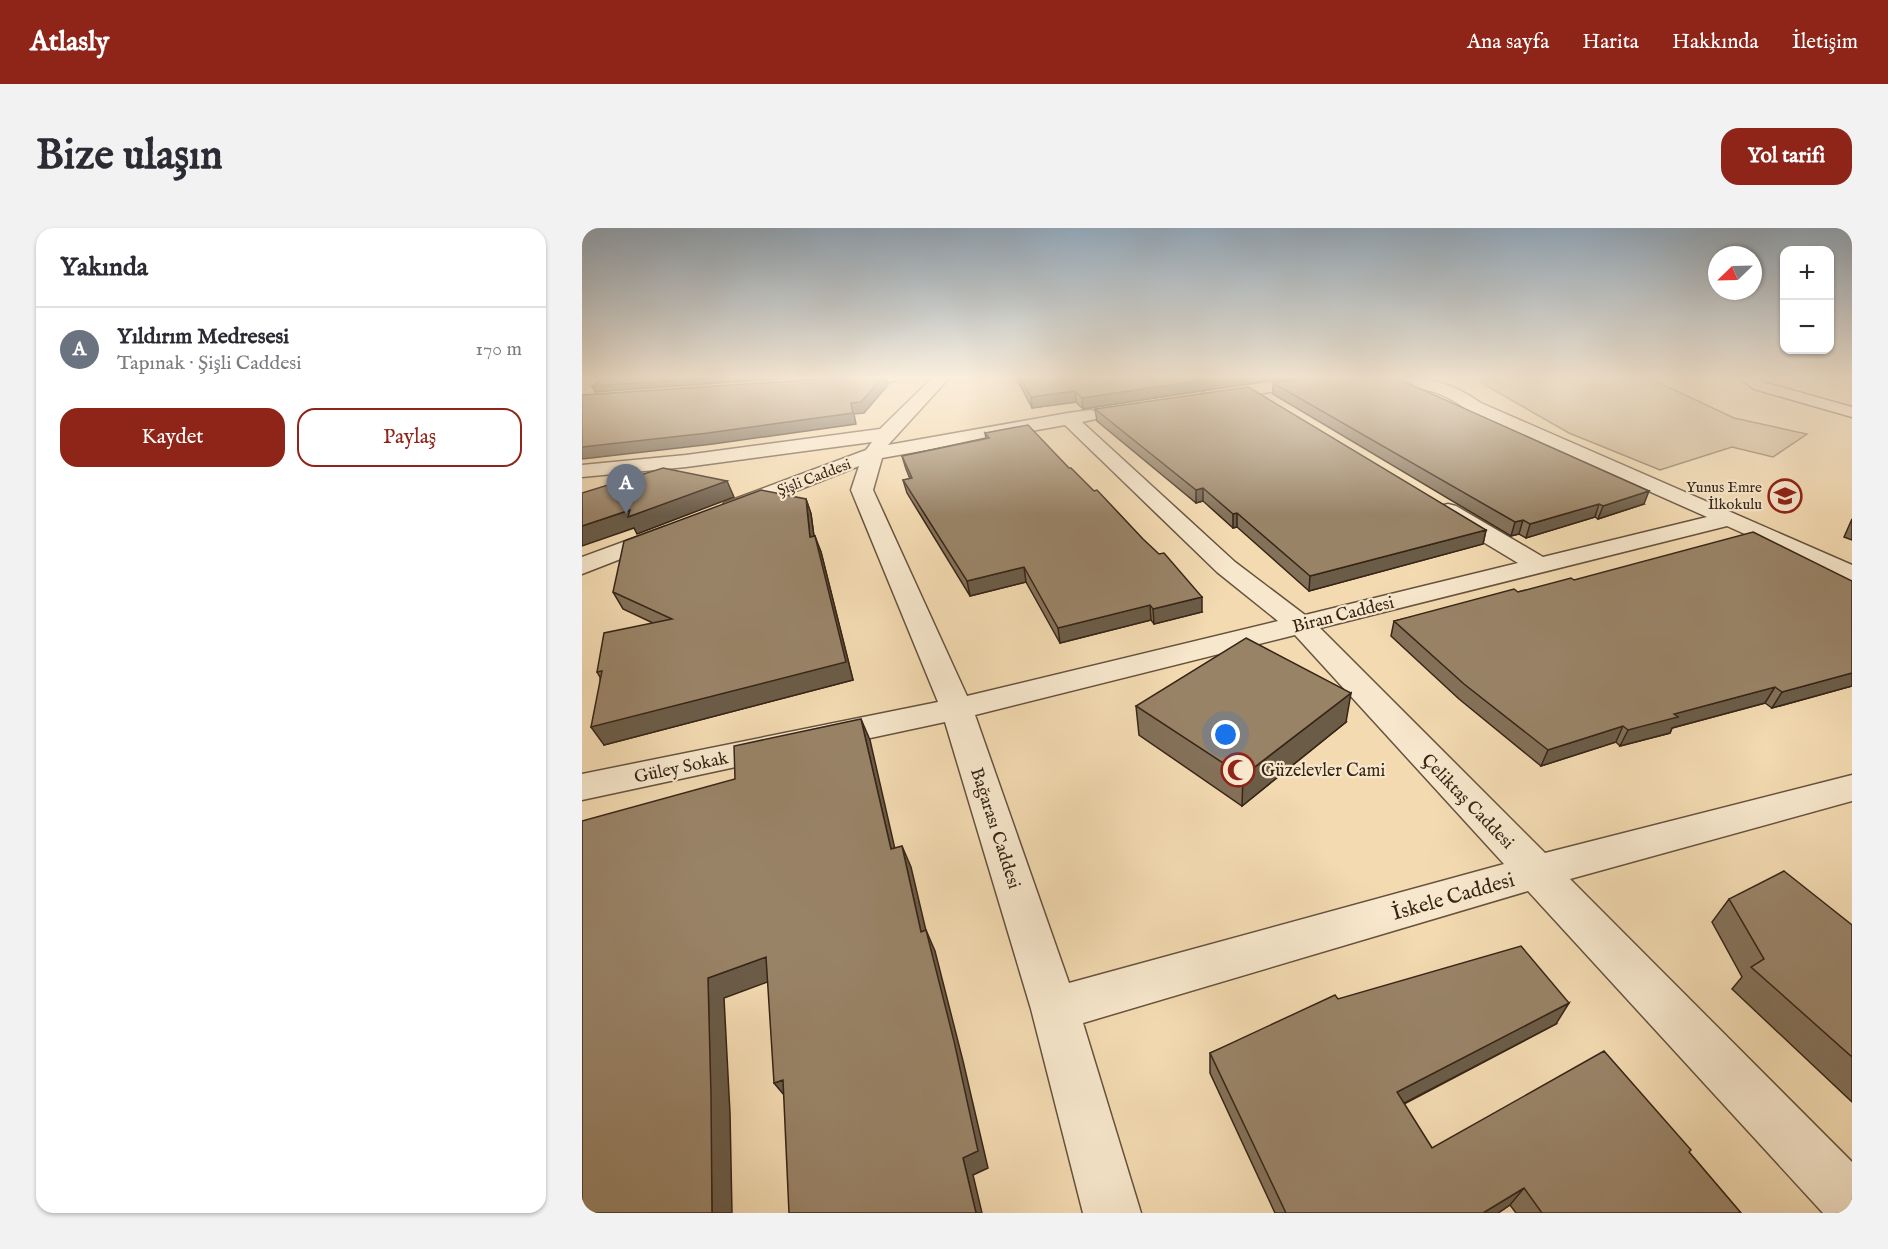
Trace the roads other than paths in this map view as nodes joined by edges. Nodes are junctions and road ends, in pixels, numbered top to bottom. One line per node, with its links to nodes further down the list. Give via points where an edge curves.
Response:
1 (899, 423): 5 (street)
2 (1032, 423): 5 (street, Şişli Caddesi)
3 (1073, 423): 16 (street, Çeliktaş Caddesi, via 1227,567)
4 (1509, 423): 11 (street)
5 (879, 444): 6 (street); 10 (street, Şişli Caddesi); 17 (street, Bağarası Caddesi, via 861,490)
6 (686, 461): 7 (street); 8 (street)
7 (582, 471)
8 (582, 491)
9 (1428, 499): 14 (street)
10 (716, 514)
11 (1730, 519): 14 (street, Biran Caddesi); 15 (street)
12 (683, 527): 13 (street)
13 (582, 566)
14 (1539, 566): 16 (street, Biran Caddesi)
15 (1852, 574)
16 (1301, 625): 17 (street, Biran Caddesi); 20 (street, Çeliktaş Caddesi)
17 (957, 709): 18 (street, Güley Sokak); 21 (street, Bağarası Caddesi)
18 (582, 787)
19 (1852, 788): 20 (street, İskele Caddesi)
20 (1536, 872): 21 (street, İskele Caddesi); 22 (street, Çeliktaş Caddesi)
21 (1055, 1009): 23 (street, Bağarası Caddesi)
22 (1852, 1202)
23 (1112, 1213)

